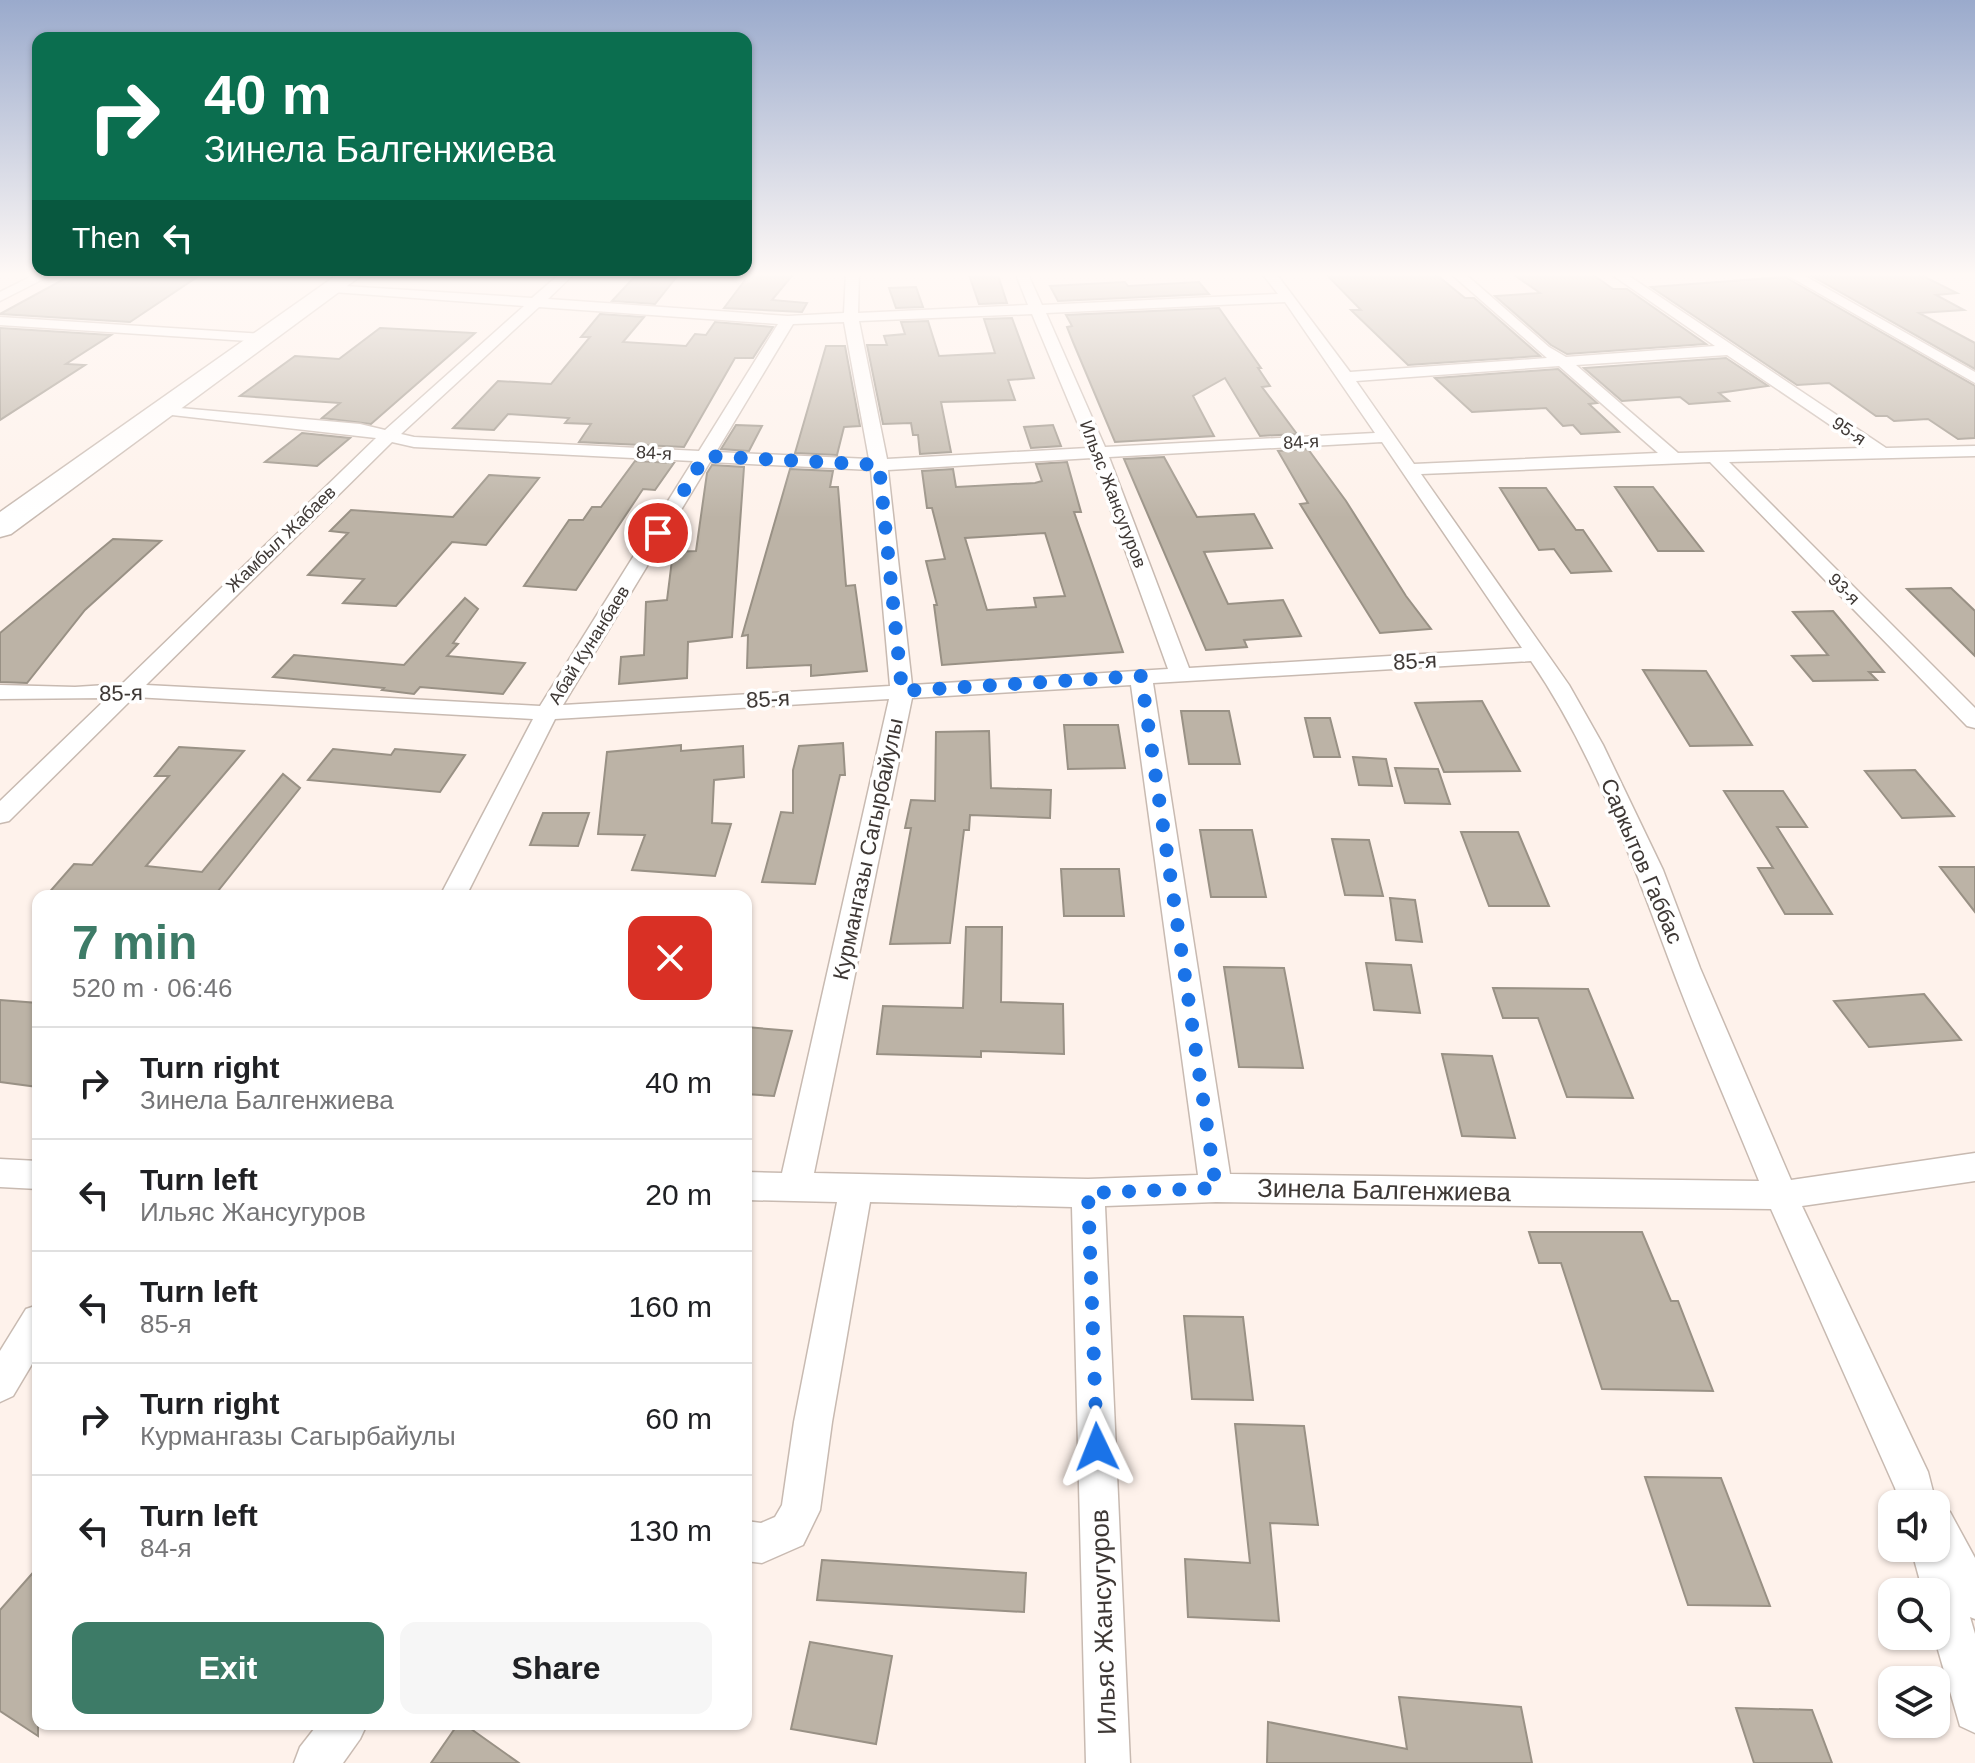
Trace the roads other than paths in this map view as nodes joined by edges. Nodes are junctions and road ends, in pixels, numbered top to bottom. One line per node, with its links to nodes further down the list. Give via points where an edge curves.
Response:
1 (242, 354): 14 (highway)
2 (480, 354): 15 (street, Жамбыл Жабаев)
3 (767, 354): 20 (street, Абай Кунанбаев)
4 (858, 354): 23 (street, Курмангазы Сагырбайулы)
5 (1056, 354): 18 (street, Ильяс Жансугуров)
6 (1329, 354): 12 (street, Саркытов Габбас)
7 (1551, 354): 11 (street)
8 (1663, 354): 11 (street)
9 (1733, 354): 19 (street, 95-я)
10 (1933, 354): 13 (street)
11 (1562, 361): 12 (street); 22 (street)
12 (1345, 377): 16 (street, Саркытов Габбас)
13 (1975, 378)
14 (163, 409): 15 (street, 84-я, via 360,429); 25 (highway)
15 (387, 437): 20 (street, 84-я); 29 (street, Жамбыл Жабаев)
16 (1387, 437): 18 (street, 84-я); 24 (street, Саркытов Габбас)
17 (1975, 451): 19 (street)
18 (1099, 453): 23 (street, 84-я); 27 (street, Ильяс Жансугуров)
19 (1885, 455): 21 (street)
20 (705, 456): 23 (street, 84-я); 32 (street, Абай Кунанбаев)
21 (1714, 457): 22 (street); 33 (street, 93-я)
22 (1674, 458): 24 (street)
23 (879, 465): 30 (street, Курмангазы Сагырбайулы)
24 (1410, 469): 26 (street, Саркытов Габбас)
25 (2, 524)
26 (1536, 654): 27 (street, 85-я); 44 (street, Саркытов Габбас, via 1591,745 1650,870)
27 (1180, 674): 28 (street, 85-я)
28 (1141, 676): 30 (street, 85-я); 42 (street)
29 (125, 690): 31 (street, 85-я); 32 (street, 85-я); 34 (street, Жамбыл Жабаев)
30 (902, 691): 32 (street, 85-я); 40 (street, Курмангазы Сагырбайулы)
31 (0, 692)
32 (547, 713): 35 (street, Абай Кунанбаев)
33 (1975, 721)
34 (0, 815)
35 (456, 890)
36 (1975, 1167): 44 (street, Зинела Балгенжиева)
37 (0, 1173): 38 (street)
38 (32, 1175)
39 (752, 1186): 40 (street, Зинела Балгенжиева)
40 (795, 1186): 41 (street, Зинела Балгенжиева)
41 (856, 1188): 43 (street, Зинела Балгенжиева); 48 (street, via 801,1510 789,1531)
42 (1216, 1188): 43 (street, Зинела Балгенжиева); 44 (street, Зинела Балгенжиева)
43 (1088, 1193): 55 (street, Ильяс Жансугуров)
44 (1781, 1195): 47 (street, Саркытов Габбас)
45 (32, 1331): 46 (street)
46 (0, 1384)
47 (1915, 1490)
48 (752, 1542)
49 (1950, 1552): 51 (street)
50 (1935, 1562): 52 (street)
51 (1975, 1599)
52 (1975, 1711)
53 (341, 1730): 54 (street)
54 (316, 1763)
55 (1108, 1763)

